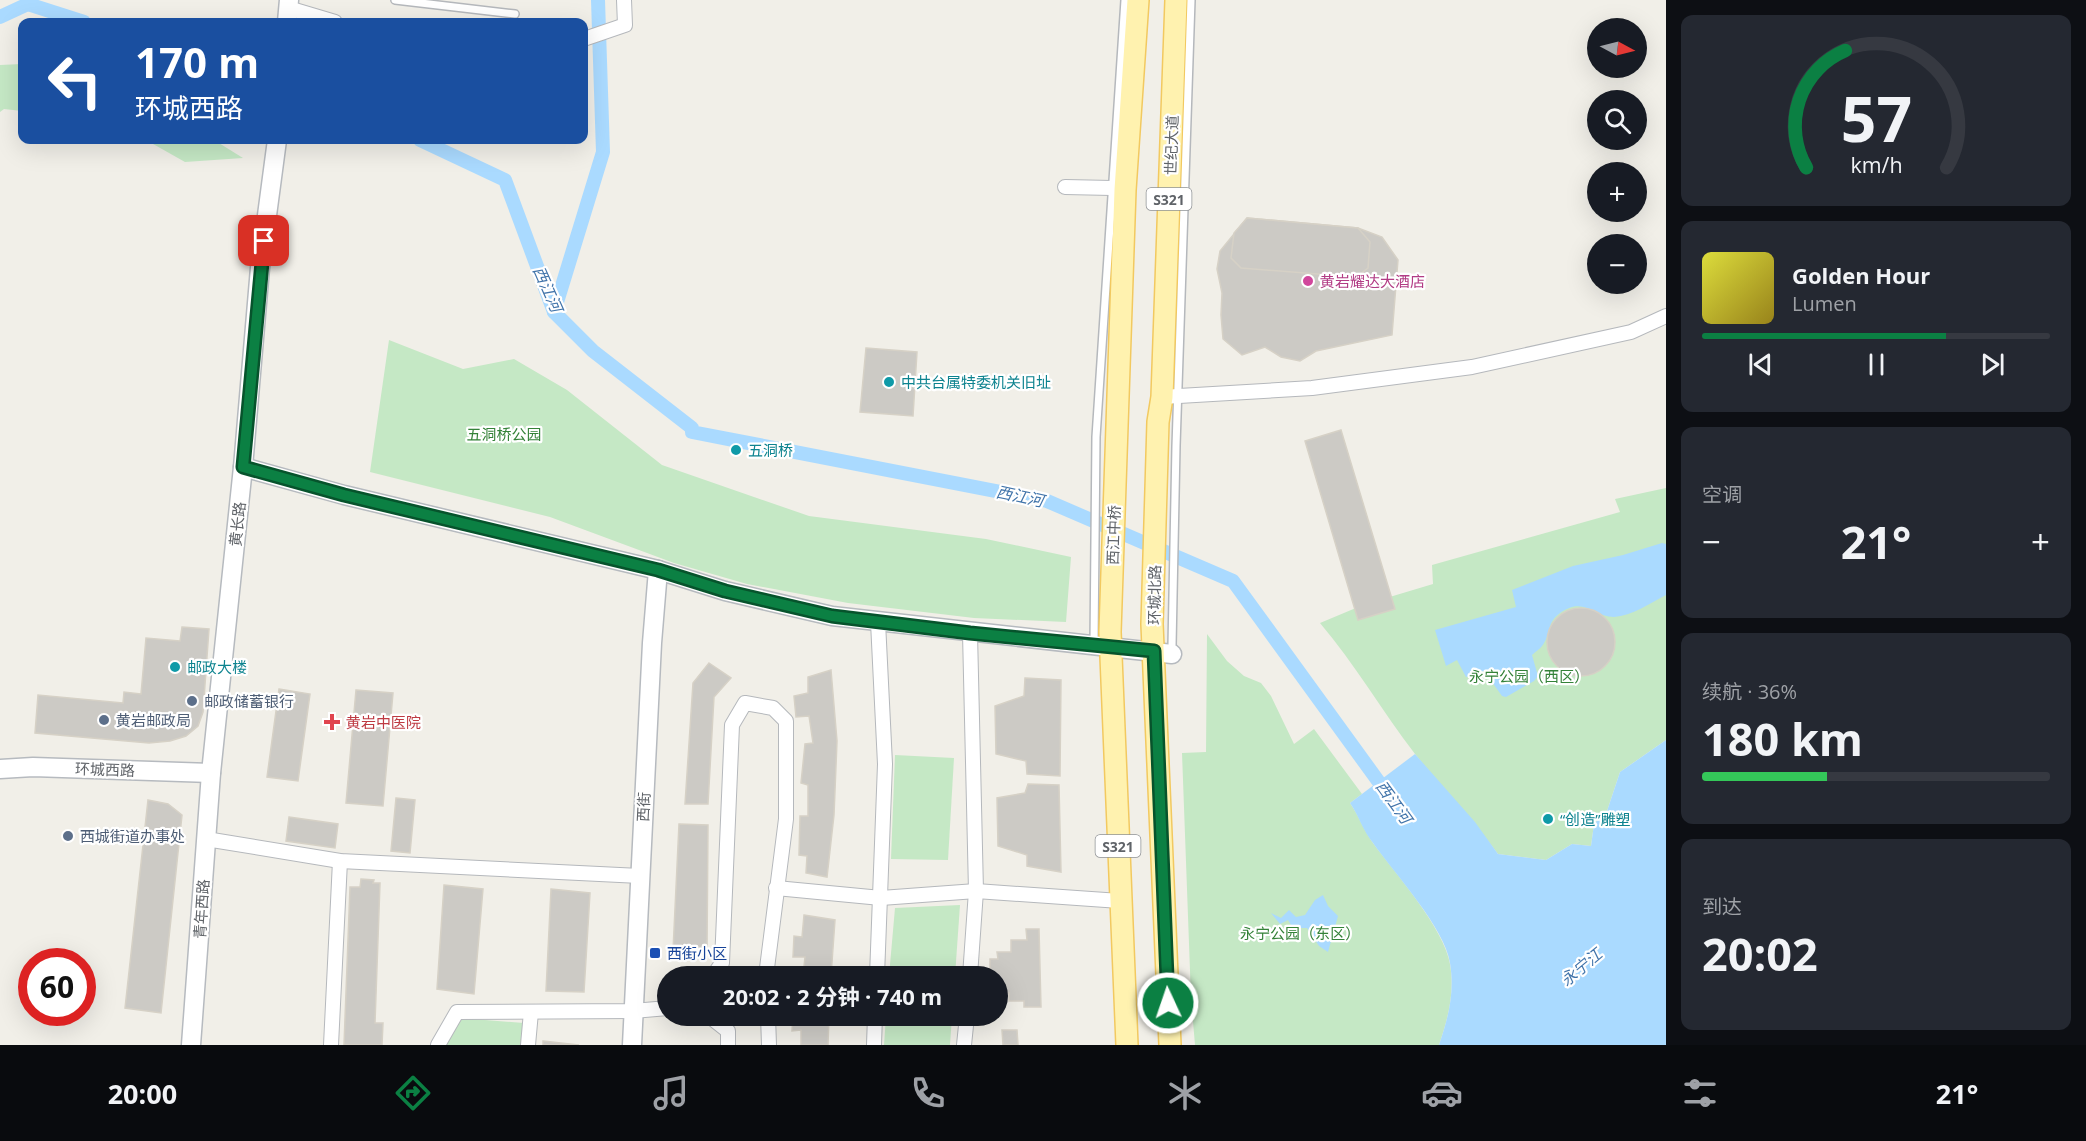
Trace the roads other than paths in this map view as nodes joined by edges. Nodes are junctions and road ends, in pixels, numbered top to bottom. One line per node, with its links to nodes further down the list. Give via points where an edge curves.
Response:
1 (395, 0): 8 (lane)
2 (624, 0): 10 (street, via 625,24)
3 (1125, 0): 13 (lane)
4 (1138, 0): 18 (main road, 西江中桥 / S321, via 1125,190 1117,423)
5 (1176, 0): 15 (main road, 世纪大道 / S321)
6 (1191, 0): 15 (lane)
7 (288, 10): 9 (street)
8 (515, 14)
9 (319, 18)
10 (588, 38)
11 (277, 144): 16 (main road, 黄长路, via 260,268)
12 (1065, 187): 13 (street)
13 (1112, 188): 18 (lane, via 1096,437)
14 (1666, 316): 15 (street, via 1631,332 1472,367 1312,388)
15 (1170, 397): 22 (lane, via 1176,446); 22 (main road, 环城北路 / S321, via 1158,422 1152,624)
16 (243, 467): 17 (main road); 24 (main road, 黄长路)
17 (658, 570): 19 (main road, via 736,594 832,616); 27 (main road, 西街)
18 (1102, 613): 21 (main road, 西江中桥 / S321)
19 (878, 622): 20 (main road); 30 (street, via 885,764)
20 (970, 633): 21 (main road); 29 (street)
21 (1102, 646): 22 (main road); 31 (main road, S321)
22 (1166, 650): 53 (main road, 环城北路 / S321)
23 (0, 769): 24 (main road, 环城西路)
24 (211, 773): 25 (main road, 青年西路)
25 (206, 839): 26 (street); 43 (main road, 青年西路)
26 (340, 861): 27 (street); 44 (street)
27 (640, 876): 37 (main road, 西街)
28 (776, 888): 30 (street); 32 (street, via 786,819 786,721 773,708 745,703 732,725); 33 (street)
29 (976, 891): 30 (street); 31 (street); 35 (street)
30 (881, 898): 34 (street)
31 (1120, 901): 52 (main road, S321)
32 (720, 966)
33 (767, 966)
34 (878, 966)
35 (971, 966)
36 (657, 1009): 37 (street)
37 (633, 1011): 38 (street); 47 (main road, 西街)
38 (531, 1012): 45 (street, via 457,1012); 46 (street)
39 (722, 1026): 48 (street, via 728,1031)
40 (768, 1026): 49 (street)
41 (874, 1026): 50 (street)
42 (966, 1026): 51 (street)
43 (191, 1045)
44 (331, 1045)
45 (438, 1045)
46 (528, 1045)
47 (632, 1045)
48 (728, 1045)
49 (769, 1045)
50 (873, 1045)
51 (964, 1045)
52 (1127, 1045)
53 (1170, 1045)

